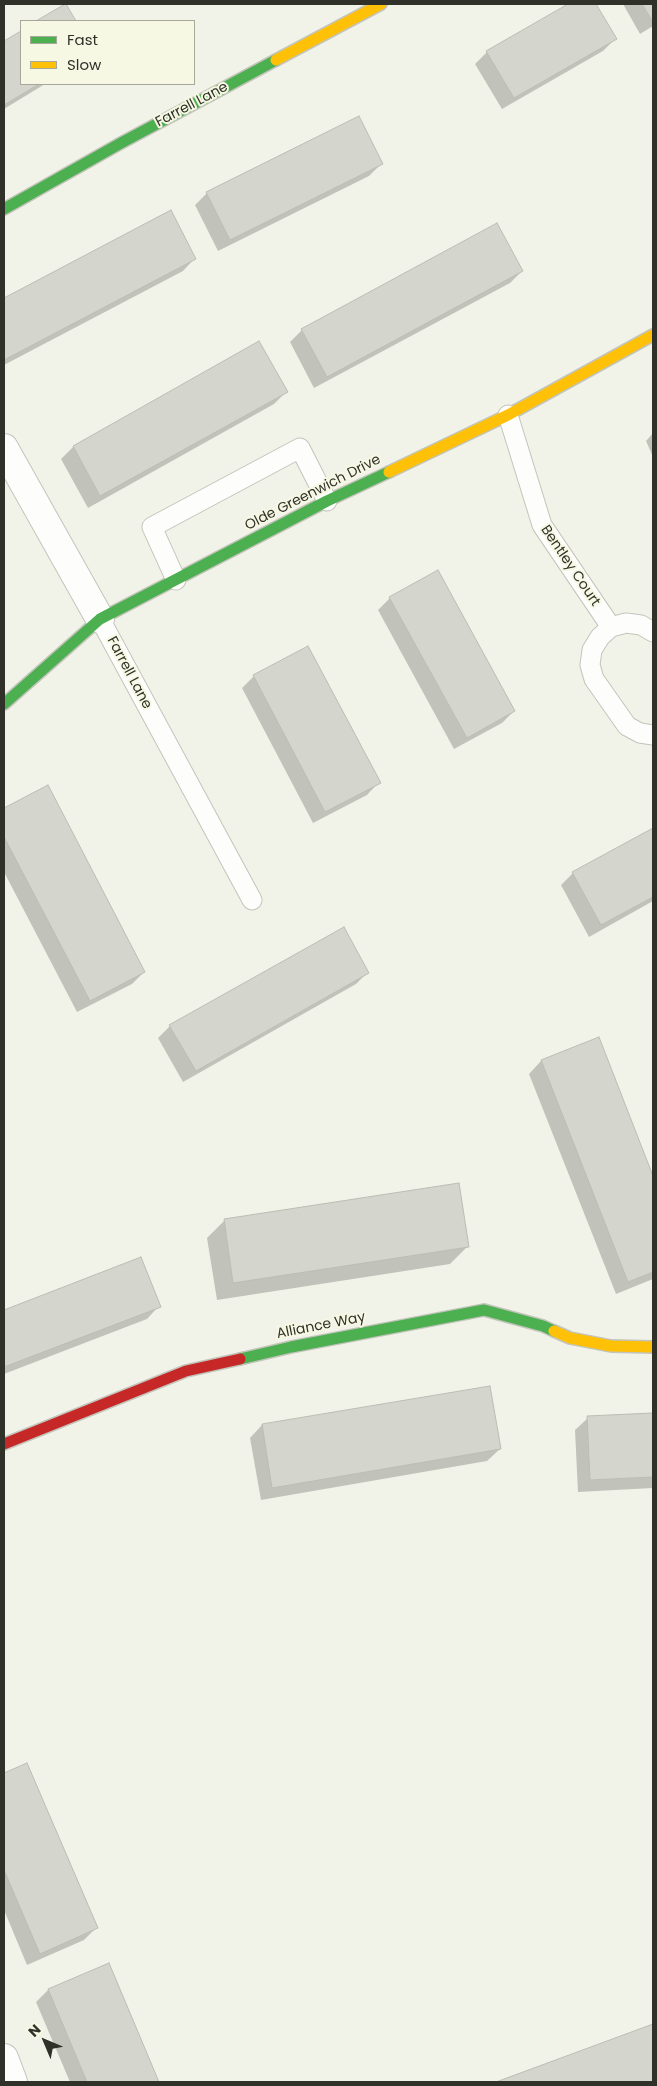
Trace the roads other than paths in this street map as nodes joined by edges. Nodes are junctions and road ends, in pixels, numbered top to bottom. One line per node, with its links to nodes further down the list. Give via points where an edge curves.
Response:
1 (381, 4): 2 (street, Farrell Lane)
2 (4, 209)
3 (653, 335): 4 (street, Olde Greenwich Drive)
4 (508, 415): 6 (street, Olde Greenwich Drive); 9 (lane, Bentley Court, via 542,526)
5 (4, 448): 8 (street, Farrell Lane)
6 (327, 501): 7 (street, Olde Greenwich Drive); 7 (lane, via 300,448 152,527)
7 (176, 580): 8 (street, Olde Greenwich Drive)
8 (100, 619): 11 (street, Olde Greenwich Drive); 13 (lane, Farrell Lane)
9 (612, 627): 10 (lane, via 626,623 641,625); 12 (lane, via 592,650 590,665 594,679 626,726)
10 (653, 632)
11 (4, 704)
12 (653, 735)
13 (252, 900)
14 (653, 1347): 15 (street, Alliance Way, via 612,1346 570,1338 543,1326 484,1310 186,1371)
15 (4, 1444)
16 (4, 2058): 17 (street)
17 (13, 2082)

